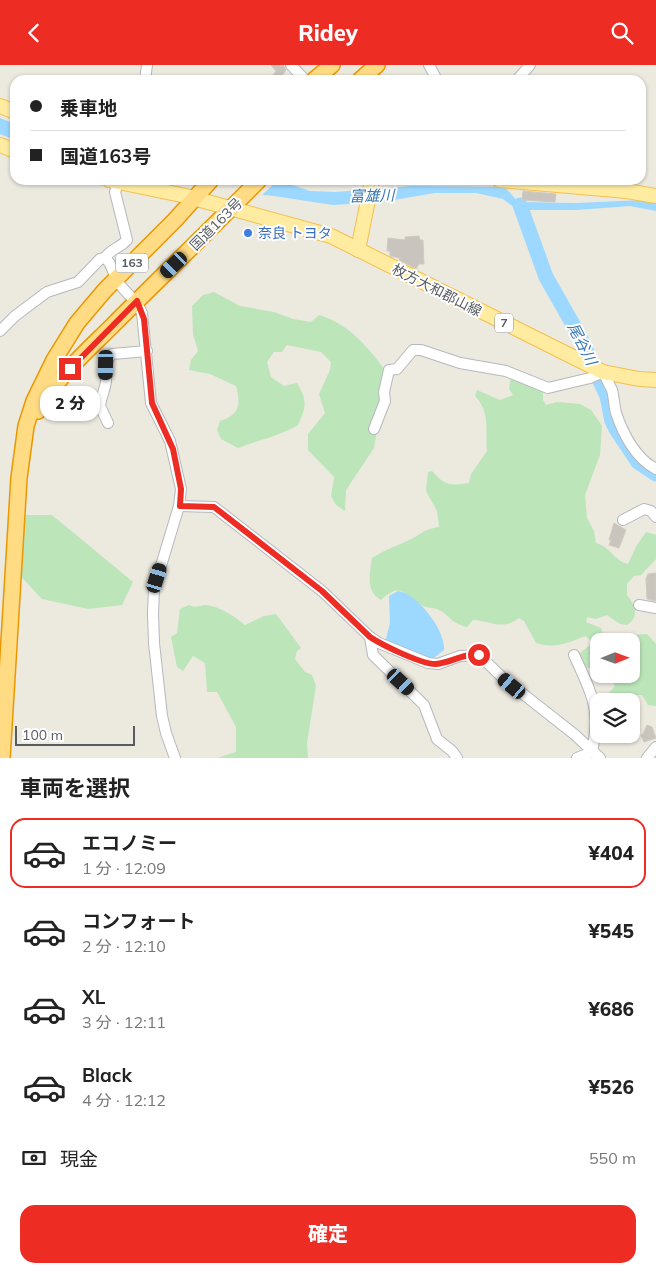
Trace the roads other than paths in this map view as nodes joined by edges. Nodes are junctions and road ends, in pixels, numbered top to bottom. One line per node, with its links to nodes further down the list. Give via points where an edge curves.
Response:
1 (332, 65): 4 (highway)
2 (377, 65): 5 (highway)
3 (530, 65): 6 (street)
4 (320, 75)
5 (366, 75)
6 (521, 75)
7 (116, 185): 18 (street, via 127,240)
8 (136, 185): 13 (main road, 枚方大和郡山線 / 7)
9 (254, 185): 15 (highway, 国道163号 / 163)
10 (371, 185): 17 (main road)
11 (557, 185): 14 (main road)
12 (202, 190): 13 (main road, 枚方大和郡山線 / 7); 15 (main road, 枚方大和郡山線 / 7); 16 (highway, 国道163号 / 163)
13 (165, 191): 16 (main road, via 176,204)
14 (656, 196)
15 (233, 209): 17 (main road, 枚方大和郡山線 / 7, via 330,235); 20 (highway, 国道163号 / 163)
16 (175, 220): 19 (highway, 国道163号 / 163)
17 (358, 250): 23 (main road, 枚方大和郡山線 / 7)
18 (105, 258): 19 (street); 21 (street, via 100,259 78,282 46,292 15,315)
19 (116, 279): 20 (street); 27 (highway, 国道163号 / 163, via 77,323 42,381 29,415)
20 (137, 301): 22 (street, via 144,319); 27 (highway, 国道163号 / 163, via 48,395)
21 (0, 331)
22 (147, 351): 25 (street, via 109,357 100,406); 29 (street, via 152,403 173,449 181,489)
23 (603, 372): 24 (main road, 枚方大和郡山線 / 7); 26 (street, via 548,388 506,371 460,363 421,349 413,350 397,369 389,370 385,401); 28 (street, via 612,390 622,427 646,464)
24 (656, 380)
25 (108, 423)
26 (374, 429)
27 (22, 450): 38 (highway, 国道163号 / 163)
28 (656, 469)
29 (180, 506): 34 (street, via 214,507 322,591); 39 (street, via 154,589 153,613 162,716)
30 (656, 517): 31 (street, via 644,509)
31 (623, 520)
32 (639, 605): 33 (street)
33 (656, 608)
34 (370, 637): 37 (street, via 428,663 438,664 460,656 479,655); 40 (street, via 373,655 424,705 437,739)
35 (574, 655): 37 (street, via 596,710)
36 (656, 747): 42 (street)
37 (596, 755): 41 (street)
38 (2, 758)
39 (175, 758)
40 (457, 758)
41 (577, 758)
42 (647, 758)

